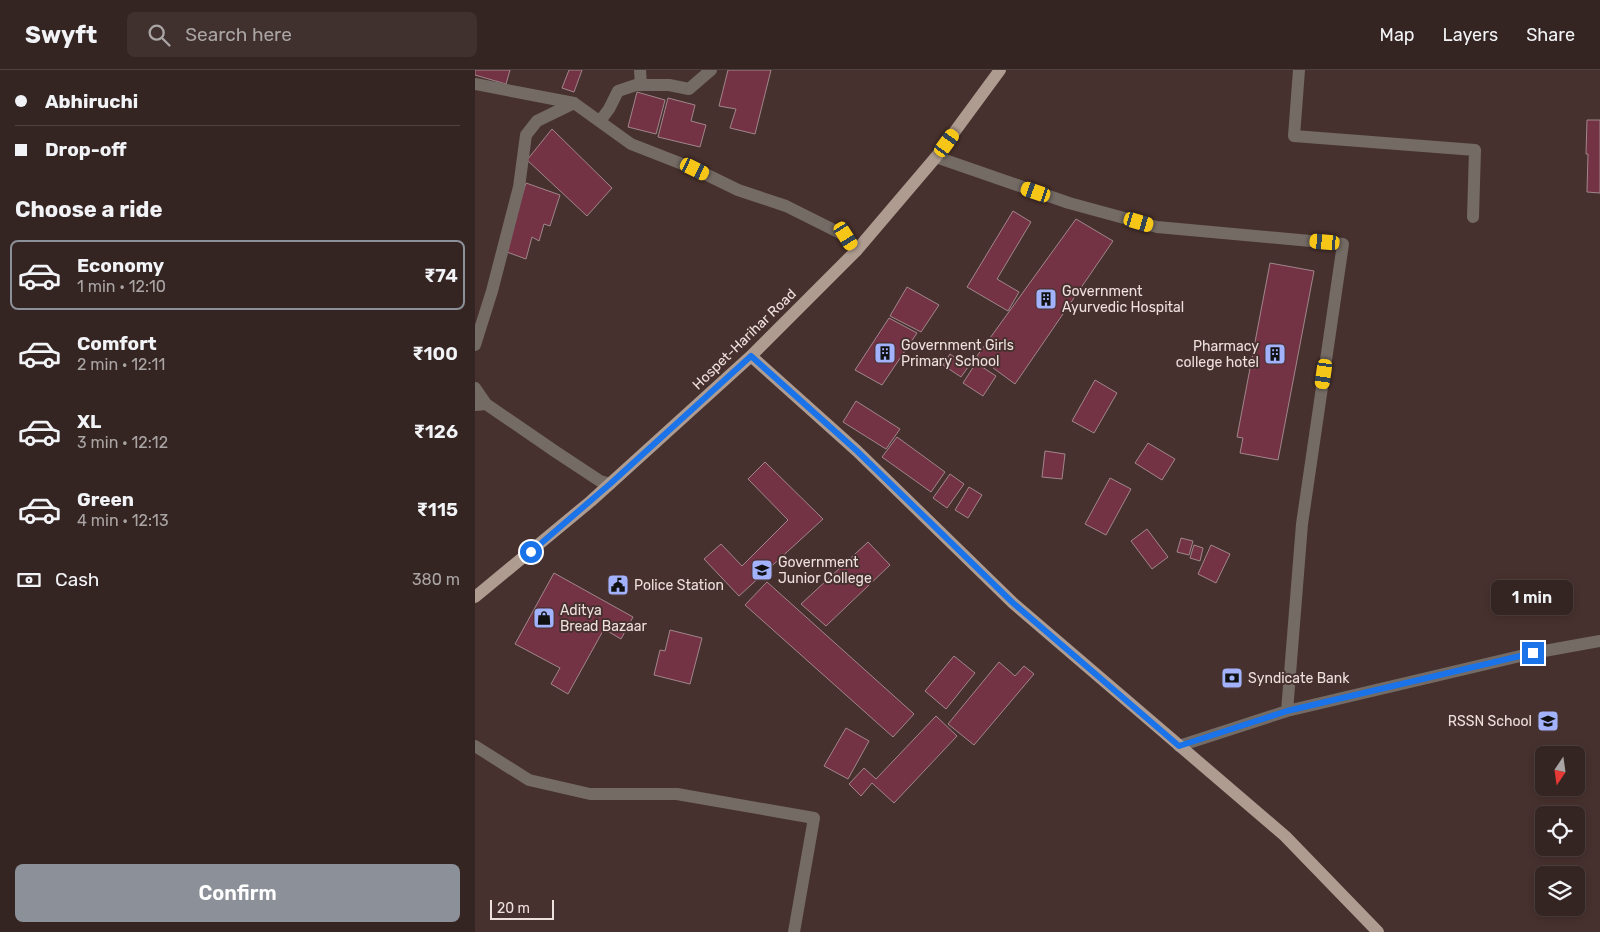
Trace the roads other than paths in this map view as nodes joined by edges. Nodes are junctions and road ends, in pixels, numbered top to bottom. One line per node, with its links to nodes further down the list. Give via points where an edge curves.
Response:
1 (640, 70): 6 (street)
2 (711, 70): 6 (street, via 689,89)
3 (1000, 70): 9 (main road, Hospet-Harihar Road)
4 (1299, 70): 10 (street, via 1294,136 1475,150)
5 (475, 84): 7 (street)
6 (641, 85): 8 (street, via 618,91)
7 (574, 103): 8 (street); 12 (street, via 537,120 526,135 519,187)
8 (600, 121): 11 (street, via 631,144 738,190 786,206 846,236)
9 (936, 157): 11 (main road, Hospet-Harihar Road); 19 (street, via 1069,203 1157,227 1343,244 1302,524)
10 (1473, 218)
11 (856, 250): 13 (main road, Hospet-Harihar Road)
12 (475, 344)
13 (751, 356): 16 (main road, Hospet-Harihar Road); 21 (main road, via 857,451 1013,603)
14 (475, 388): 15 (street)
15 (480, 405): 16 (street)
16 (610, 484): 17 (main road, Hospet-Harihar Road)
17 (475, 597)
18 (1600, 641): 19 (street, via 1533,653)
19 (1287, 711): 21 (street)
20 (475, 746): 22 (street, via 529,780 590,794 677,794 814,818)
21 (1179, 746): 23 (main road, via 1285,836)
22 (794, 932)
23 (1378, 932)

